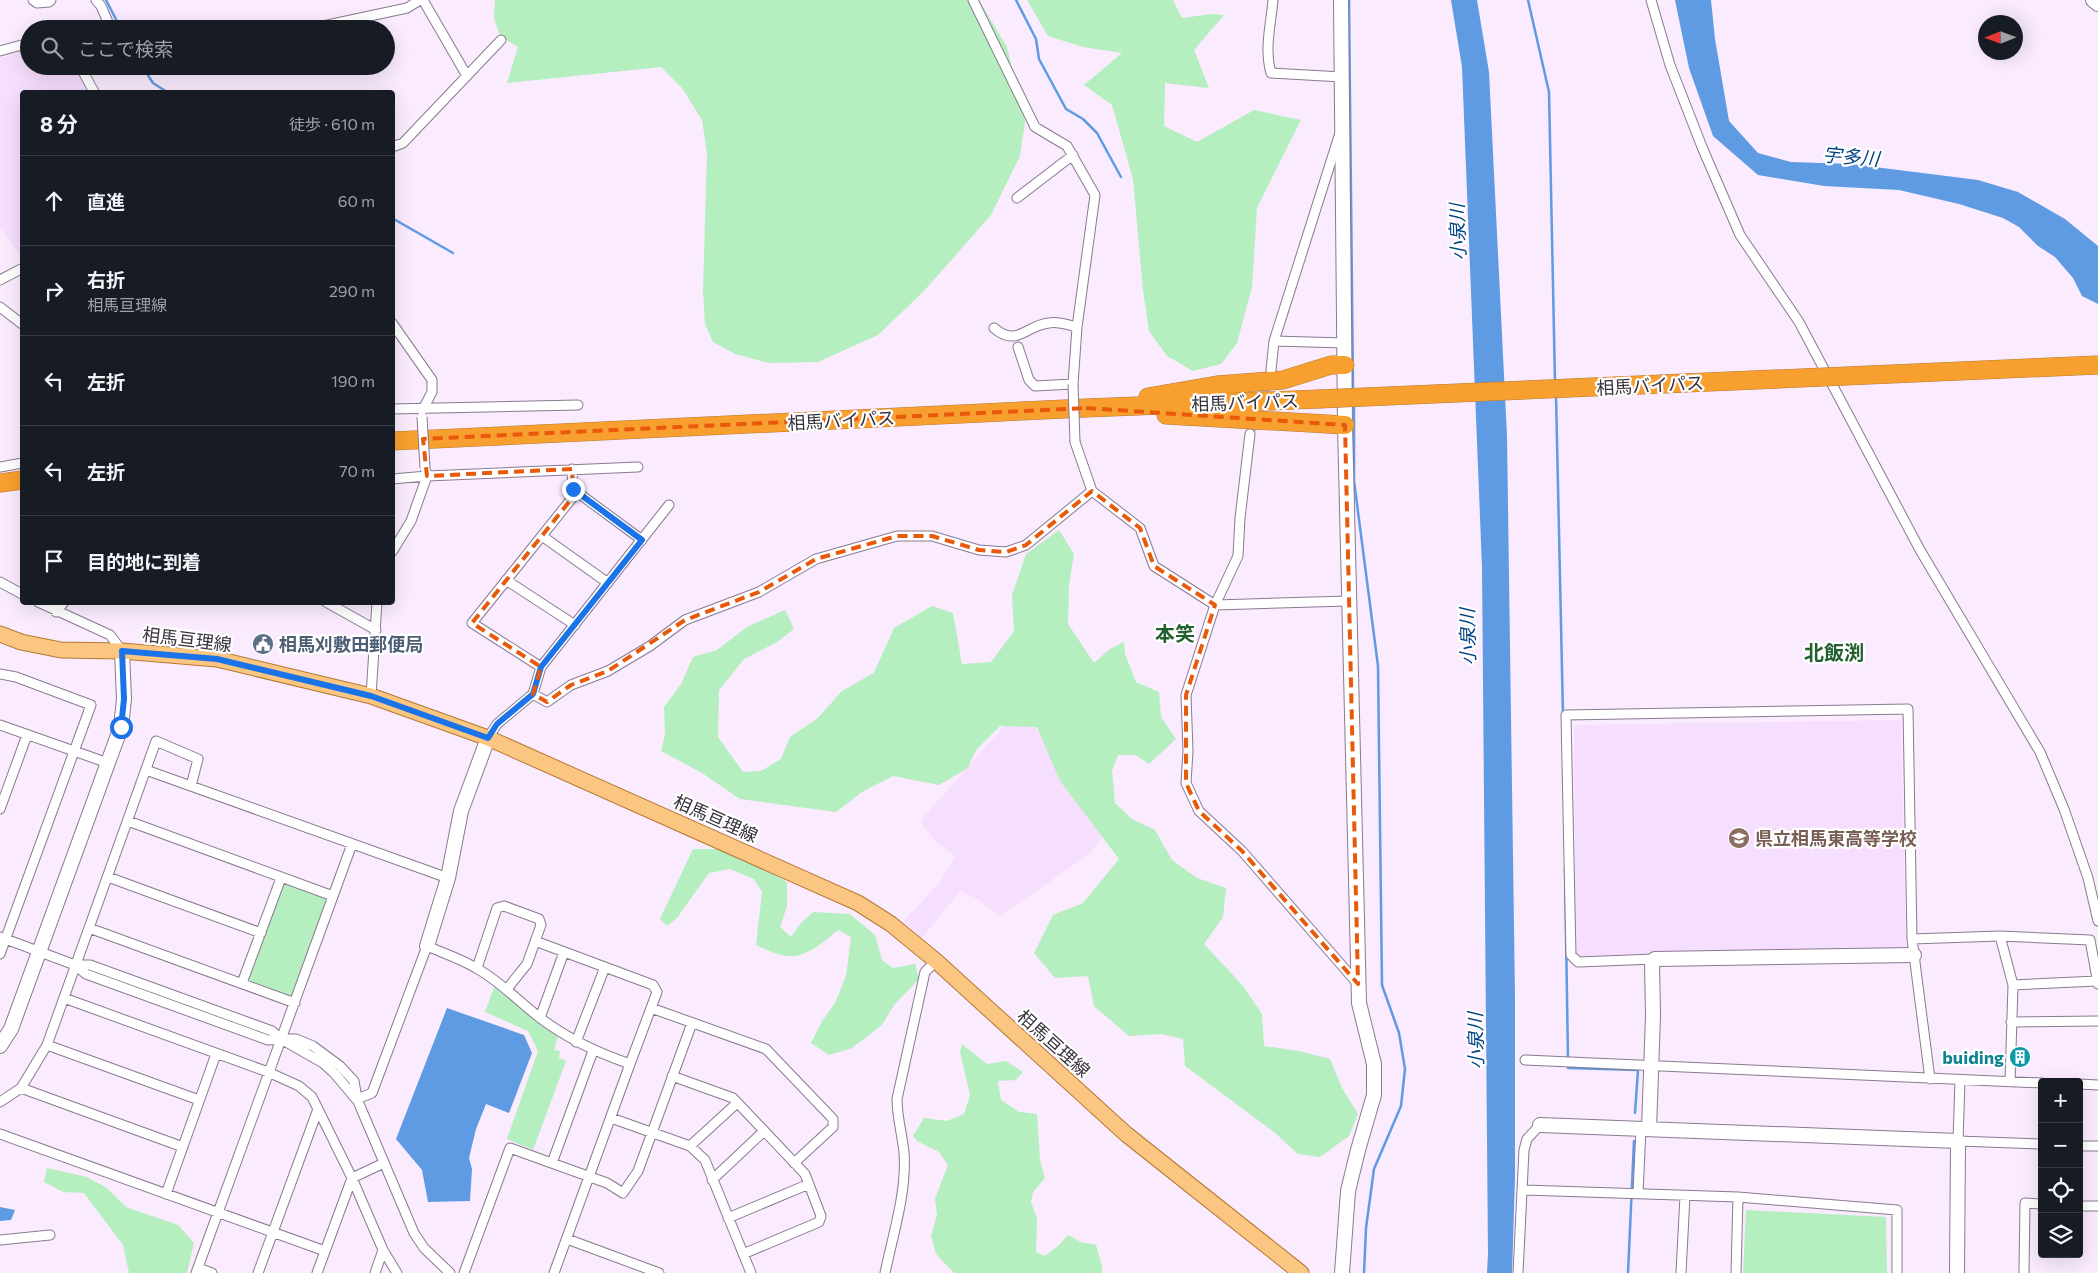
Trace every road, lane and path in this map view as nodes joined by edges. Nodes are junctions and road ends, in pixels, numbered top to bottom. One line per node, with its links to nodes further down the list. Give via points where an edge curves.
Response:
1 (33, 0): 2 (street, via 37,3)
2 (51, 0)
3 (96, 0): 11 (street)
4 (422, 0): 12 (street, via 407,8); 17 (street)
5 (973, 0): 22 (street, via 1035,127 1068,146)
6 (1273, 0): 18 (street, via 1268,42 1271,73)
7 (1342, 0): 18 (street)
8 (1651, 0): 92 (street, via 1670,65 1740,234 1799,322 1920,550 2040,752 2088,878)
9 (2093, 0): 10 (street)
10 (2098, 4)
11 (106, 20)
12 (351, 20)
13 (501, 40): 17 (street)
14 (20, 45): 15 (street)
15 (0, 51)
16 (85, 75): 19 (street)
17 (467, 76): 21 (street, via 403,143)
18 (1342, 77): 20 (street)
19 (93, 90)
20 (1342, 126): 31 (street); 32 (street)
21 (395, 146)
22 (1072, 155): 23 (street); 29 (street, via 1095,195)
23 (1017, 198)
24 (20, 270): 25 (street)
25 (0, 280)
26 (0, 307): 27 (street)
27 (20, 322)
28 (395, 326): 41 (street, via 432,380 432,392)
29 (1077, 327): 30 (street, via 1047,322 1013,337 1003,336); 37 (street)
30 (994, 328)
31 (1274, 341): 32 (street); 36 (street)
32 (1345, 342): 34 (street)
33 (1018, 347): 37 (street, via 1035,386)
34 (1345, 365): 39 (highway, via 1331,365 1283,380 1217,385); 42 (street)
35 (2098, 365): 39 (highway, 相馬バイパス, bridge)
36 (1271, 370)
37 (1073, 384): 53 (street, bridge, via 1075,442)
38 (578, 405): 41 (street)
39 (1086, 408): 42 (highway); 44 (highway, 相馬バイパス)
40 (395, 409): 41 (street)
41 (422, 412): 49 (street, bridge)
42 (1345, 425): 63 (street)
43 (1250, 434): 68 (street, via 1238,556)
44 (395, 441)
45 (20, 463): 47 (street)
46 (638, 466): 48 (street)
47 (0, 467)
48 (572, 469): 49 (street); 54 (street, via 573,489)
49 (426, 472): 50 (street); 58 (street, via 410,521)
50 (395, 479)
51 (20, 480): 52 (highway)
52 (0, 484)
53 (1092, 491): 68 (street, via 1140,528 1154,566); 76 (street, via 1026,545 1006,552 979,550 932,536 897,536 816,560 759,592 685,620 650,646 608,671 571,685 548,702)
54 (578, 492): 56 (street); 57 (street)
55 (669, 505): 57 (street)
56 (542, 536): 59 (street); 61 (street)
57 (642, 540): 61 (street)
58 (395, 547)
59 (506, 580): 70 (street); 74 (street, via 472,623)
60 (0, 582): 62 (street)
61 (608, 583): 70 (street)
62 (20, 593)
63 (1348, 601): 68 (street); 112 (street)
64 (43, 605): 69 (street)
65 (62, 605): 69 (street)
66 (331, 605): 71 (street)
67 (377, 605): 71 (street)
68 (1214, 605): 112 (street, via 1186,695 1186,783 1198,812 1242,851)
69 (56, 612): 73 (street, via 110,635)
70 (575, 625): 74 (street)
71 (376, 630): 77 (street)
72 (0, 634): 73 (main road, 相馬亘理線, via 61,650)
73 (122, 651): 77 (main road, 相馬亘理線, via 217,659); 82 (street, via 123,714)
74 (541, 667): 76 (street)
75 (0, 674): 81 (street, via 91,705)
76 (533, 694): 80 (street, via 497,724)
77 (371, 696): 80 (main road, 相馬亘理線)
78 (0, 725): 79 (street)
79 (27, 735): 81 (street); 85 (street)
80 (488, 738): 90 (street, via 461,811); 105 (main road, 相馬亘理線, via 858,903 891,924)
81 (74, 751): 82 (street); 96 (street)
82 (108, 763): 100 (street)
83 (146, 770): 84 (street); 84 (street, via 156,741 198,759); 86 (street)
84 (191, 786): 87 (street)
85 (0, 809)
86 (128, 821): 88 (street); 89 (street)
87 (352, 844): 90 (street); 91 (street)
88 (108, 877): 93 (street); 94 (street)
89 (281, 878): 91 (street); 94 (street)
90 (448, 878): 99 (street)
91 (333, 896): 116 (street)
92 (2098, 921)
93 (89, 928): 107 (street); 110 (street)
94 (261, 932): 110 (street)
95 (2000, 936): 97 (street); 106 (street, via 2090,940); 113 (street)
96 (3, 938): 100 (street); 102 (street)
97 (1912, 939): 103 (street); 104 (street, via 1908,709 1566,715 1571,955 1578,962)
98 (535, 941): 101 (street); 109 (street, via 541,925 539,920 504,906 497,908); 114 (street, via 527,964)
99 (427, 946): 109 (street); 140 (street, via 372,1093)
100 (40, 951): 107 (street); 125 (street, via 11,1029)
101 (564, 952): 108 (street); 118 (street)
102 (0, 954)
103 (1914, 955): 104 (street); 133 (street)
104 (1655, 959): 130 (street, via 1652,962)
105 (936, 961): 192 (street, via 925,972 897,1099 904,1152 901,1192); 193 (main road, 相馬亘理線, via 1126,1134)
106 (2096, 963): 111 (street)
107 (75, 965): 115 (street); 122 (street, via 90,965 108,971 272,1031)
108 (605, 967): 117 (street, via 653,985 657,992); 123 (street)
109 (476, 968): 114 (street)
110 (242, 983): 116 (street)
111 (2098, 983): 113 (street)
112 (1358, 984): 194 (street, via 1359,1003 1374,1064 1374,1096 1348,1191)
113 (2013, 985): 120 (street)
114 (507, 988): 118 (street)
115 (64, 998): 124 (street); 127 (street)
116 (294, 1003): 122 (street)
117 (651, 1008): 121 (street); 129 (street)
118 (540, 1018): 123 (street)
119 (2098, 1021): 120 (street)
120 (2011, 1022): 135 (street)
121 (692, 1023): 132 (street); 159 (street, via 766,1049 833,1119 833,1127)
122 (281, 1040): 131 (street); 140 (street, via 296,1039 313,1046 340,1066 354,1081)
123 (576, 1042): 126 (street)
124 (47, 1045): 139 (street); 141 (street)
125 (0, 1046)
126 (593, 1051): 129 (street); 158 (street)
127 (216, 1054): 131 (street); 141 (street)
128 (1525, 1060): 130 (street)
129 (630, 1064): 145 (street)
130 (1651, 1065): 133 (street); 147 (street)
131 (268, 1072): 144 (street, via 299,1086 312,1096); 172 (street)
132 (672, 1076): 143 (street, via 733,1098); 148 (street)
133 (1930, 1078): 134 (street)
134 (1960, 1080): 135 (street); 151 (street)
135 (2010, 1082): 136 (street)
136 (2038, 1083)
137 (2083, 1084): 138 (street)
138 (2098, 1085)
139 (21, 1088): 142 (street); 156 (street)
140 (357, 1099): 157 (street)
141 (200, 1100): 156 (street)
142 (0, 1102)
143 (737, 1103): 149 (street); 153 (street)
144 (318, 1109): 161 (street); 174 (street)
145 (611, 1118): 148 (street); 160 (street)
146 (1540, 1125): 147 (street); 164 (street, via 1527,1139)
147 (1645, 1129): 151 (street); 165 (street)
148 (651, 1132): 153 (street); 160 (street, via 638,1171 623,1193)
149 (764, 1132): 159 (street); 162 (street)
150 (0, 1134): 166 (street)
151 (1958, 1141): 152 (street); 199 (street)
152 (2038, 1144)
153 (690, 1146): 162 (street, via 704,1160)
154 (2083, 1146): 155 (street)
155 (2098, 1146)
156 (182, 1147): 166 (street)
157 (384, 1163): 161 (street); 187 (street, via 419,1240 435,1261)
158 (552, 1163): 160 (street); 188 (street, via 510,1148)
159 (794, 1163): 163 (street, via 805,1174)
160 (590, 1177): 176 (street)
161 (352, 1178): 178 (street); 179 (street)
162 (712, 1180): 173 (street)
163 (809, 1184): 173 (street); 180 (street, via 822,1216 819,1222)
164 (1522, 1190): 165 (street); 195 (street)
165 (1634, 1193): 167 (street)
166 (166, 1194): 172 (street)
167 (1685, 1196): 168 (street); 196 (street)
168 (1738, 1197): 197 (street); 198 (street, via 1897,1210)
169 (2038, 1204): 200 (street, via 2025,1203)
170 (2083, 1206): 171 (street)
171 (2098, 1206)
172 (218, 1213): 174 (street); 181 (street)
173 (728, 1218): 180 (street)
174 (273, 1232): 179 (street); 183 (street)
175 (50, 1235): 177 (street)
176 (567, 1239): 189 (street); 190 (street)
177 (0, 1240)
178 (383, 1250): 185 (street); 186 (street)
179 (325, 1251): 184 (street)
180 (743, 1254): 191 (street)
181 (197, 1270): 182 (street)
182 (212, 1273)
183 (258, 1273)
184 (317, 1273)
185 (375, 1273)
186 (397, 1273)
187 (450, 1273)
188 (464, 1273)
189 (554, 1273)
190 (658, 1273)
191 (751, 1273)
192 (885, 1273)
193 (1301, 1273)
194 (1342, 1273)
195 (1518, 1273)
196 (1681, 1273)
197 (1736, 1273)
198 (1897, 1273)
199 (1957, 1273)
200 (2024, 1273)

